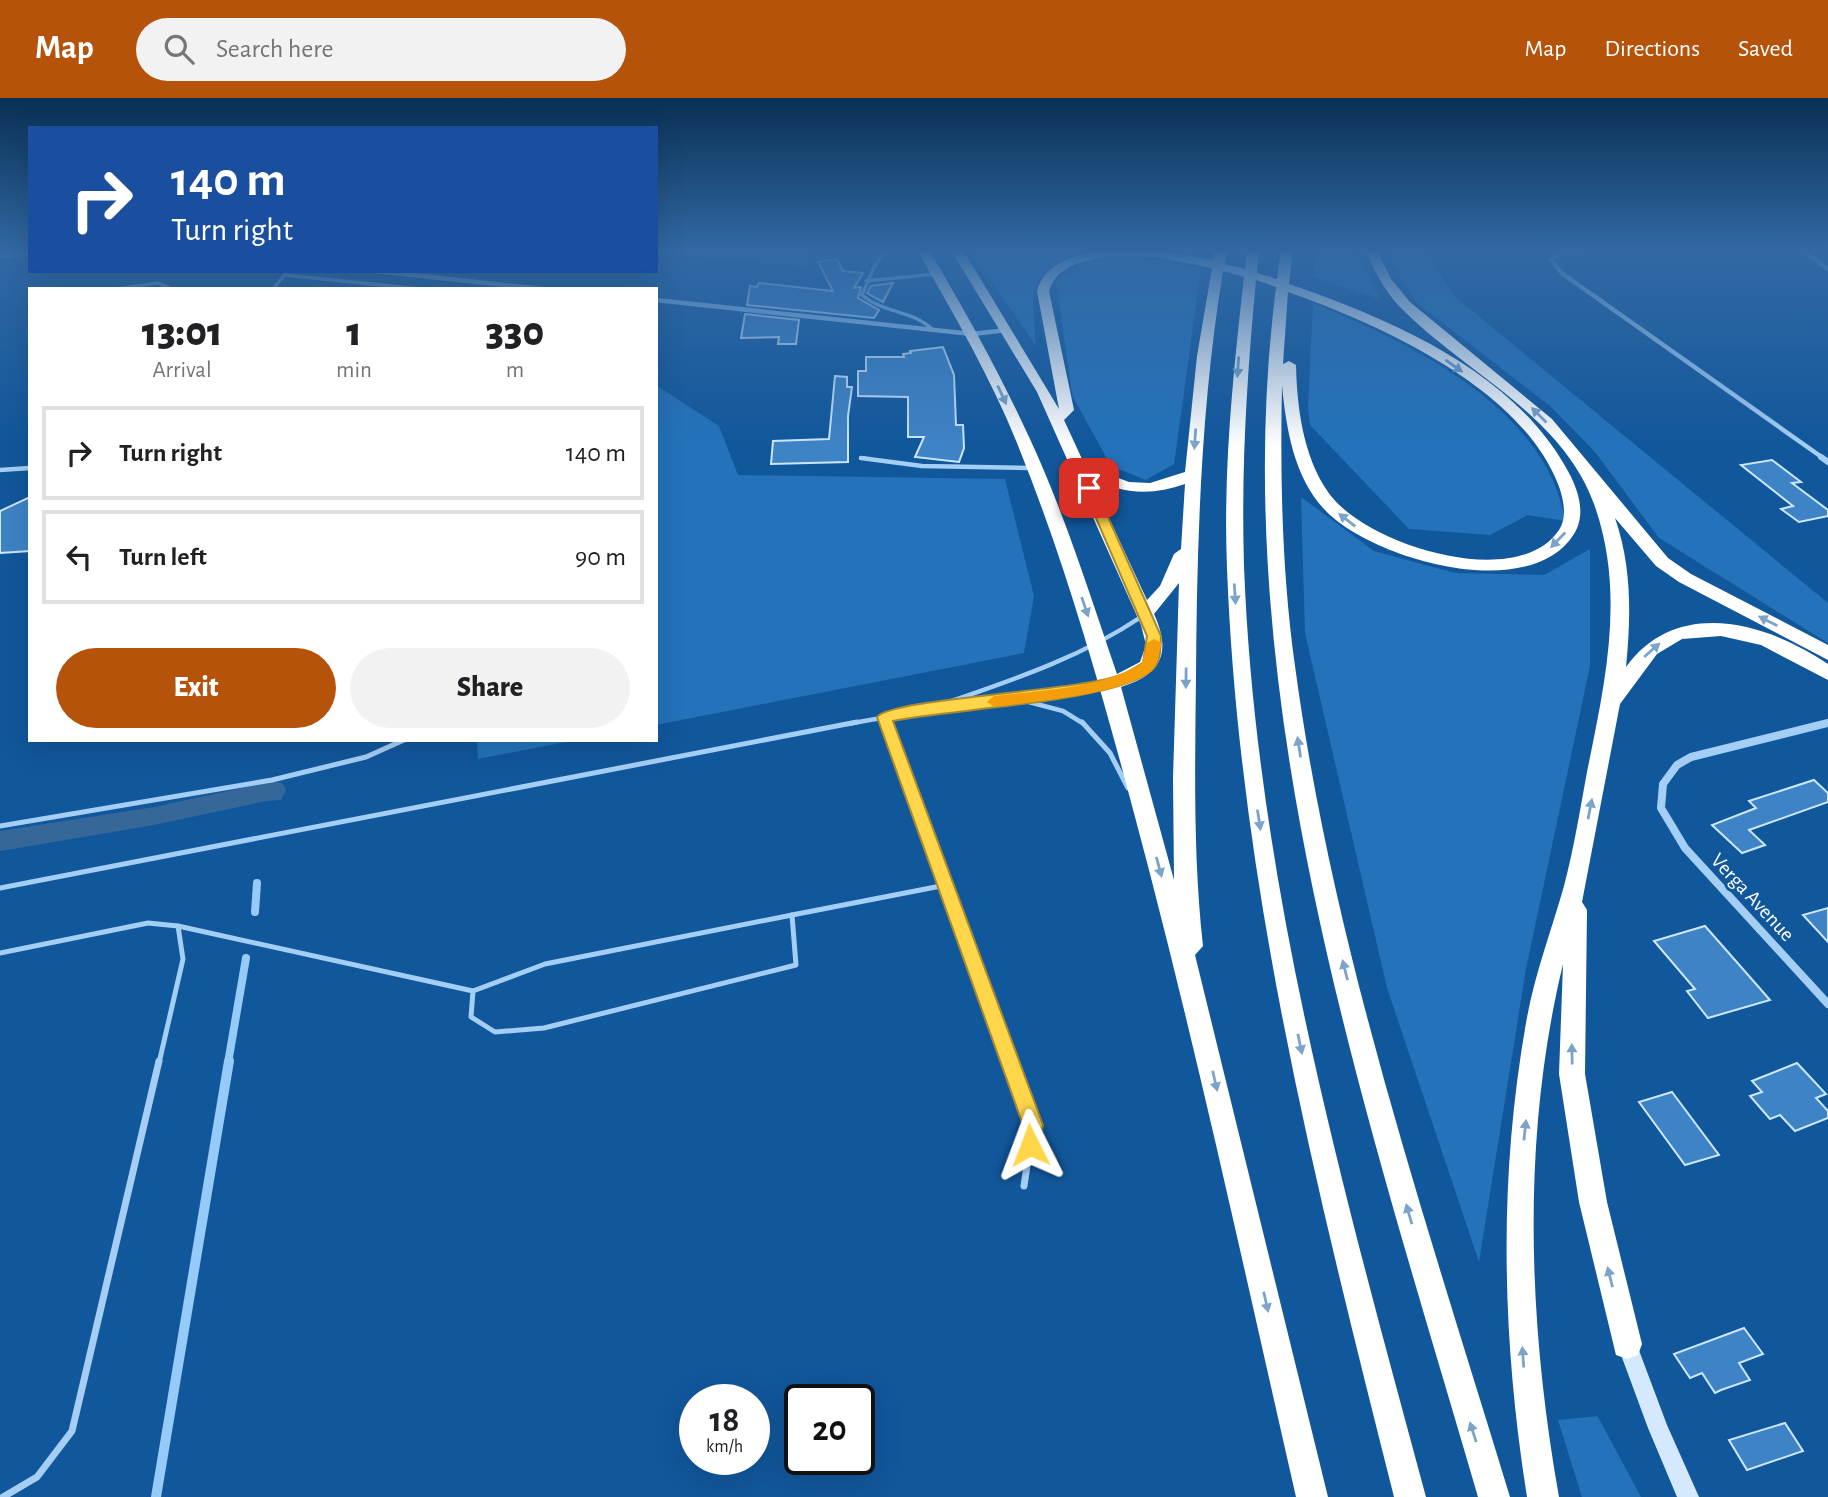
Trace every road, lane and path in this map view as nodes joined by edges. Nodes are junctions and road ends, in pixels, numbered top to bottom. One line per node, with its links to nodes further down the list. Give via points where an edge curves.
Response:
1 (801, 315): 13 (street)
2 (915, 315): 13 (lane)
3 (962, 315): 15 (highway)
4 (999, 315): 14 (highway)
5 (1048, 315): 18 (highway, via 1067,410)
6 (1210, 315): 26 (highway, one-way to 26)
7 (1246, 315): 54 (highway, one-way to 54, via 1236,405 1233,513 1247,745 1288,989 1324,1155)
8 (1279, 315): 16 (highway)
9 (1361, 315): 16 (highway, one-way to 16, via 1461,370 1521,420 1550,454 1567,484 1572,523 1555,546 1524,560 1465,564 1400,550 1345,520 1313,482 1295,424 1289,358)
10 (1385, 315): 17 (highway)
11 (1418, 315): 17 (highway)
12 (1621, 315): 20 (street)
13 (932, 329): 15 (street)
14 (1008, 330): 15 (street); 18 (highway)
15 (972, 334): 24 (highway, one-way to 24)
16 (1277, 334): 55 (highway, one-way to 16, via 1383,1125 1329,905 1306,786 1285,665 1276,569 1272,491)
17 (1473, 360): 22 (highway, one-way to 17, via 1533,408)
18 (1056, 418): 21 (highway)
19 (861, 458): 24 (lane, via 922,466)
20 (1828, 462)
21 (1078, 463): 26 (highway, via 1117,483 1140,487 1165,487); 28 (highway)
22 (1584, 466): 30 (highway, one-way to 22, via 1674,570 1650,551); 34 (highway, via 1609,518 1621,574 1623,615)
23 (28, 467): 25 (lane)
24 (1035, 468): 29 (highway, one-way to 29)
25 (0, 470)
26 (1192, 475): 27 (highway)
27 (1189, 536): 28 (highway, via 1168,589); 49 (highway, one-way to 49, via 1183,844)
28 (1145, 613): 29 (lane); 32 (highway, via 1155,645 1148,666)
29 (1097, 643): 32 (highway); 35 (lane, via 1034,674)
30 (1828, 653)
31 (1828, 673): 34 (highway, one-way to 31, via 1655,646 1689,631 1748,635 1787,649)
32 (1110, 683): 33 (lane); 40 (highway)
33 (1018, 700): 35 (lane); 40 (lane, via 1064,710 1088,723 1116,761)
34 (1611, 704): 41 (highway, one-way to 34)
35 (934, 707): 36 (lane)
36 (885, 717): 42 (lane); 43 (lane)
37 (1828, 723): 48 (street, Verga Avenue, via 1678,763 1661,789 1661,807 1679,841)
38 (400, 742): 39 (lane, via 366,757 272,780)
39 (0, 826)
40 (1150, 835): 49 (highway, one-way to 49)
41 (1577, 876): 51 (highway, one-way to 41, via 1593,1202 1572,1074); 56 (highway, one-way to 41, via 1523,1364 1522,1152 1539,1019)
42 (946, 885): 44 (lane); 50 (lane, via 1033,1125)
43 (0, 888)
44 (792, 915): 47 (lane, via 545,964); 47 (lane, via 796,965 544,1028 495,1032 471,1017)
45 (178, 926): 46 (lane, via 148,923); 47 (lane); 52 (lane, via 183,960 72,1431 37,1477)
46 (0, 953)
47 (473, 991)
48 (1828, 1004)
49 (1199, 1014): 53 (highway, one-way to 53)
50 (1024, 1186)
51 (1627, 1343): 57 (main road)
52 (3, 1497)
53 (1312, 1497)
54 (1410, 1497)
55 (1494, 1497)
56 (1543, 1497)
57 (1688, 1497)

